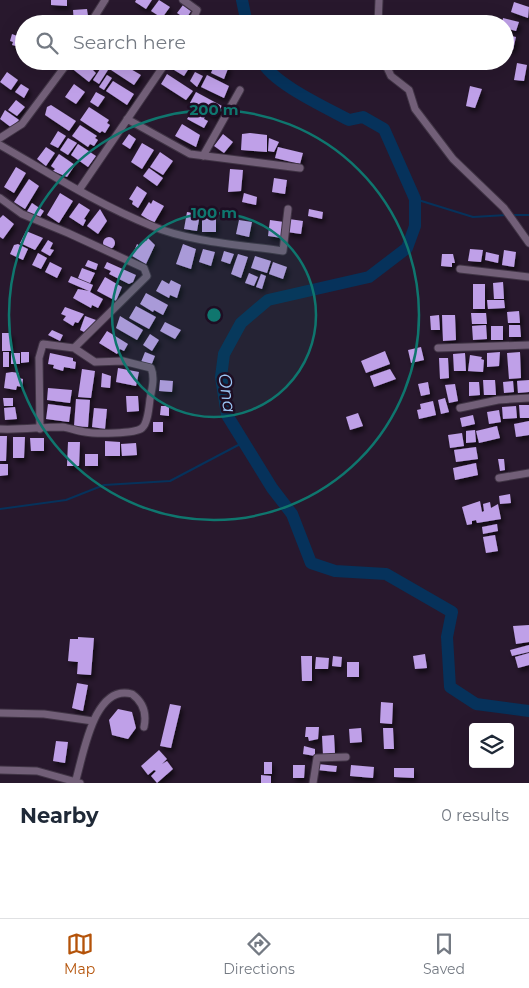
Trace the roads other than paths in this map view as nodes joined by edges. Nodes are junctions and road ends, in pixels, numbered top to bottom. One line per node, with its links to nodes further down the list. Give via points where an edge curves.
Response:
1 (105, 0): 4 (street)
2 (183, 0): 5 (street, via 197,10)
3 (379, 0): 6 (street)
4 (96, 15)
5 (195, 15)
6 (378, 15)
7 (62, 70): 12 (street, via 22,124)
8 (161, 70): 11 (street)
9 (388, 70): 19 (street, via 409,90 415,109 453,158 504,208)
10 (240, 90): 14 (street)
11 (127, 118): 14 (street, via 190,154); 16 (street)
12 (0, 138)
13 (0, 145): 16 (street)
14 (203, 156): 15 (street)
15 (300, 168)
16 (78, 190): 18 (street, via 152,226 180,234 283,251)
17 (0, 198): 23 (street, via 22,214 144,268 147,276)
18 (288, 209)
19 (529, 243)
20 (460, 269): 21 (street)
21 (529, 277)
22 (529, 345): 24 (street)
23 (74, 348): 28 (street, via 42,344 39,358); 28 (street, via 94,362 123,361 151,368 153,374 144,426 140,430 111,433 86,433 63,427)
24 (438, 348)
25 (529, 398): 26 (street)
26 (460, 408)
27 (0, 429): 28 (street)
28 (40, 429)
29 (529, 472): 30 (street)
30 (499, 478)
31 (0, 713): 32 (street, via 44,714)
32 (93, 721): 33 (street, via 105,702 127,692 143,706); 36 (street)
33 (144, 727)
34 (346, 757): 37 (street, via 317,758)
35 (0, 770): 36 (street, via 37,771)
36 (77, 783)
37 (313, 783)

